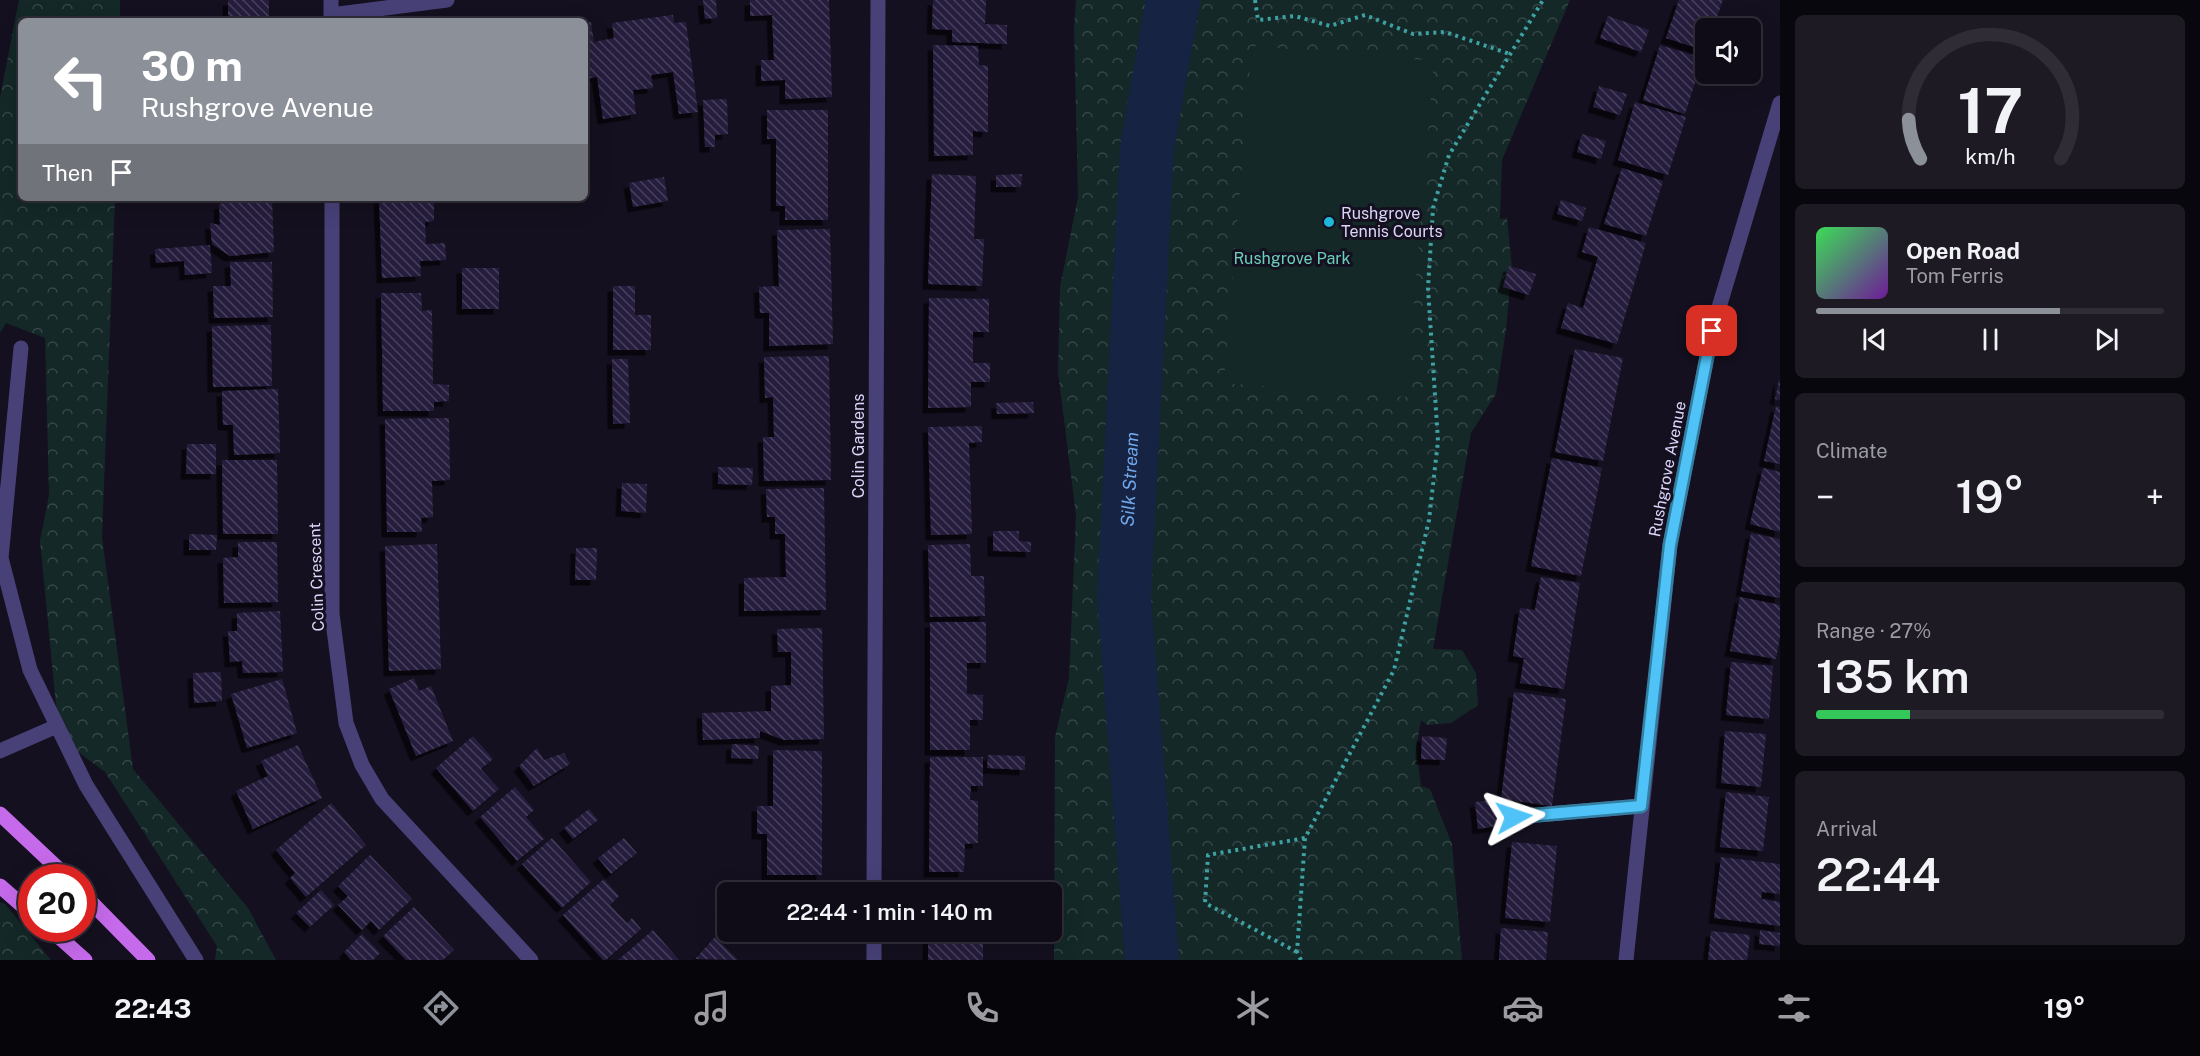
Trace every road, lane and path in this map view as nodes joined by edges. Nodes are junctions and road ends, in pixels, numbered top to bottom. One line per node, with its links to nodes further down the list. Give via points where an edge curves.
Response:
1 (447, 0): 5 (street)
2 (878, 0): 17 (street, Colin Gardens)
3 (1255, 0): 6 (path, via 1258,20 1294,16 1330,26 1365,15 1413,34 1445,32)
4 (1543, 0): 6 (path)
5 (331, 12)
6 (1510, 54): 15 (path, via 1449,155 1433,208 1428,288 1438,441 1429,520 1394,670)
7 (1780, 103): 12 (street, Rushgrove Avenue, via 1712,331 1670,545)
8 (332, 201): 27 (street, Colin Crescent, via 332,614 346,723 362,765 382,800)
9 (21, 348): 10 (street, via 1,558 30,670)
10 (57, 726): 11 (street); 26 (street, via 86,785)
11 (0, 751)
12 (1641, 806): 14 (street); 30 (street, Rushgrove Avenue)
13 (0, 814): 16 (main road)
14 (1514, 817)
15 (1305, 838): 23 (path); 23 (path, via 1208,855 1205,903)
16 (55, 864)
17 (874, 882)
18 (0, 886): 19 (main road)
19 (18, 902)
20 (96, 907): 25 (main road)
21 (65, 942): 24 (main road)
22 (874, 942): 28 (street)
23 (1297, 952): 29 (path)
24 (85, 960)
25 (148, 960)
26 (196, 960)
27 (531, 960)
28 (873, 960)
29 (1301, 960)
30 (1626, 960)

